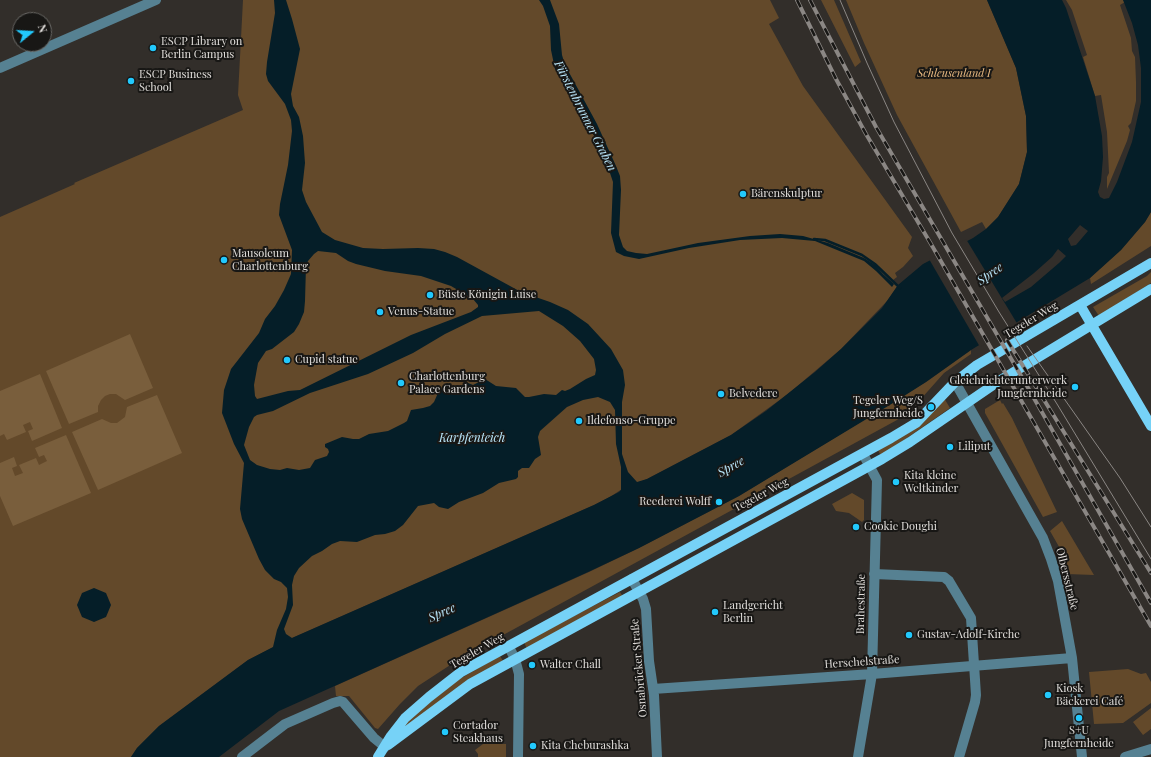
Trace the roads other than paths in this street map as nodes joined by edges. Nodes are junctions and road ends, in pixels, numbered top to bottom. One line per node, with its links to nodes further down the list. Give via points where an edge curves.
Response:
1 (156, 0): 2 (street)
2 (0, 68)
3 (1151, 263): 5 (main road, Tegeler Weg)
4 (1151, 289): 6 (main road, Tegeler Weg)
5 (1080, 305): 6 (main road); 7 (main road, Tegeler Weg, via 977,365)
6 (1092, 325): 8 (main road, Tegeler Weg); 9 (main road)
7 (955, 382): 8 (street, Olbersstraße); 10 (main road, Tegeler Weg, via 908,428)
8 (966, 402): 11 (main road, Tegeler Weg, via 910,442); 16 (street, Olbersstraße, via 1043,538 1058,581)
9 (1151, 426)
10 (863, 454): 11 (street, Brahestraße); 13 (main road, Tegeler Weg)
11 (870, 466): 12 (street, Brahestraße, via 877,480); 14 (main road, Tegeler Weg)
12 (874, 574): 18 (street, via 937,576 949,580 971,618); 19 (street, Brahestraße)
13 (632, 579): 14 (street, Osnabrücker Straße); 15 (main road, Tegeler Weg)
14 (639, 592): 17 (main road, Tegeler Weg); 20 (street, Osnabrücker Straße, via 646,609)
15 (508, 647): 17 (street); 21 (main road, Tegeler Weg, via 461,672 429,697 405,718)
16 (1072, 658): 18 (street, Herschelstraße); 29 (street, Olbersstraße)
17 (515, 659): 21 (main road, Tegeler Weg, via 470,684); 25 (street, via 519,674)
18 (974, 666): 19 (street, Herschelstraße); 28 (street, via 975,702)
19 (872, 674): 20 (street, Herschelstraße); 27 (street, Brahestraße)
20 (653, 688): 26 (street, Osnabrücker Straße)
21 (385, 747): 23 (street, via 340,701 286,724); 24 (main road, Tegeler Weg)
22 (1151, 749): 30 (street)
23 (242, 757)
24 (378, 757)
25 (518, 757)
26 (657, 757)
27 (858, 757)
28 (959, 757)
29 (1082, 757)
30 (1125, 757)

